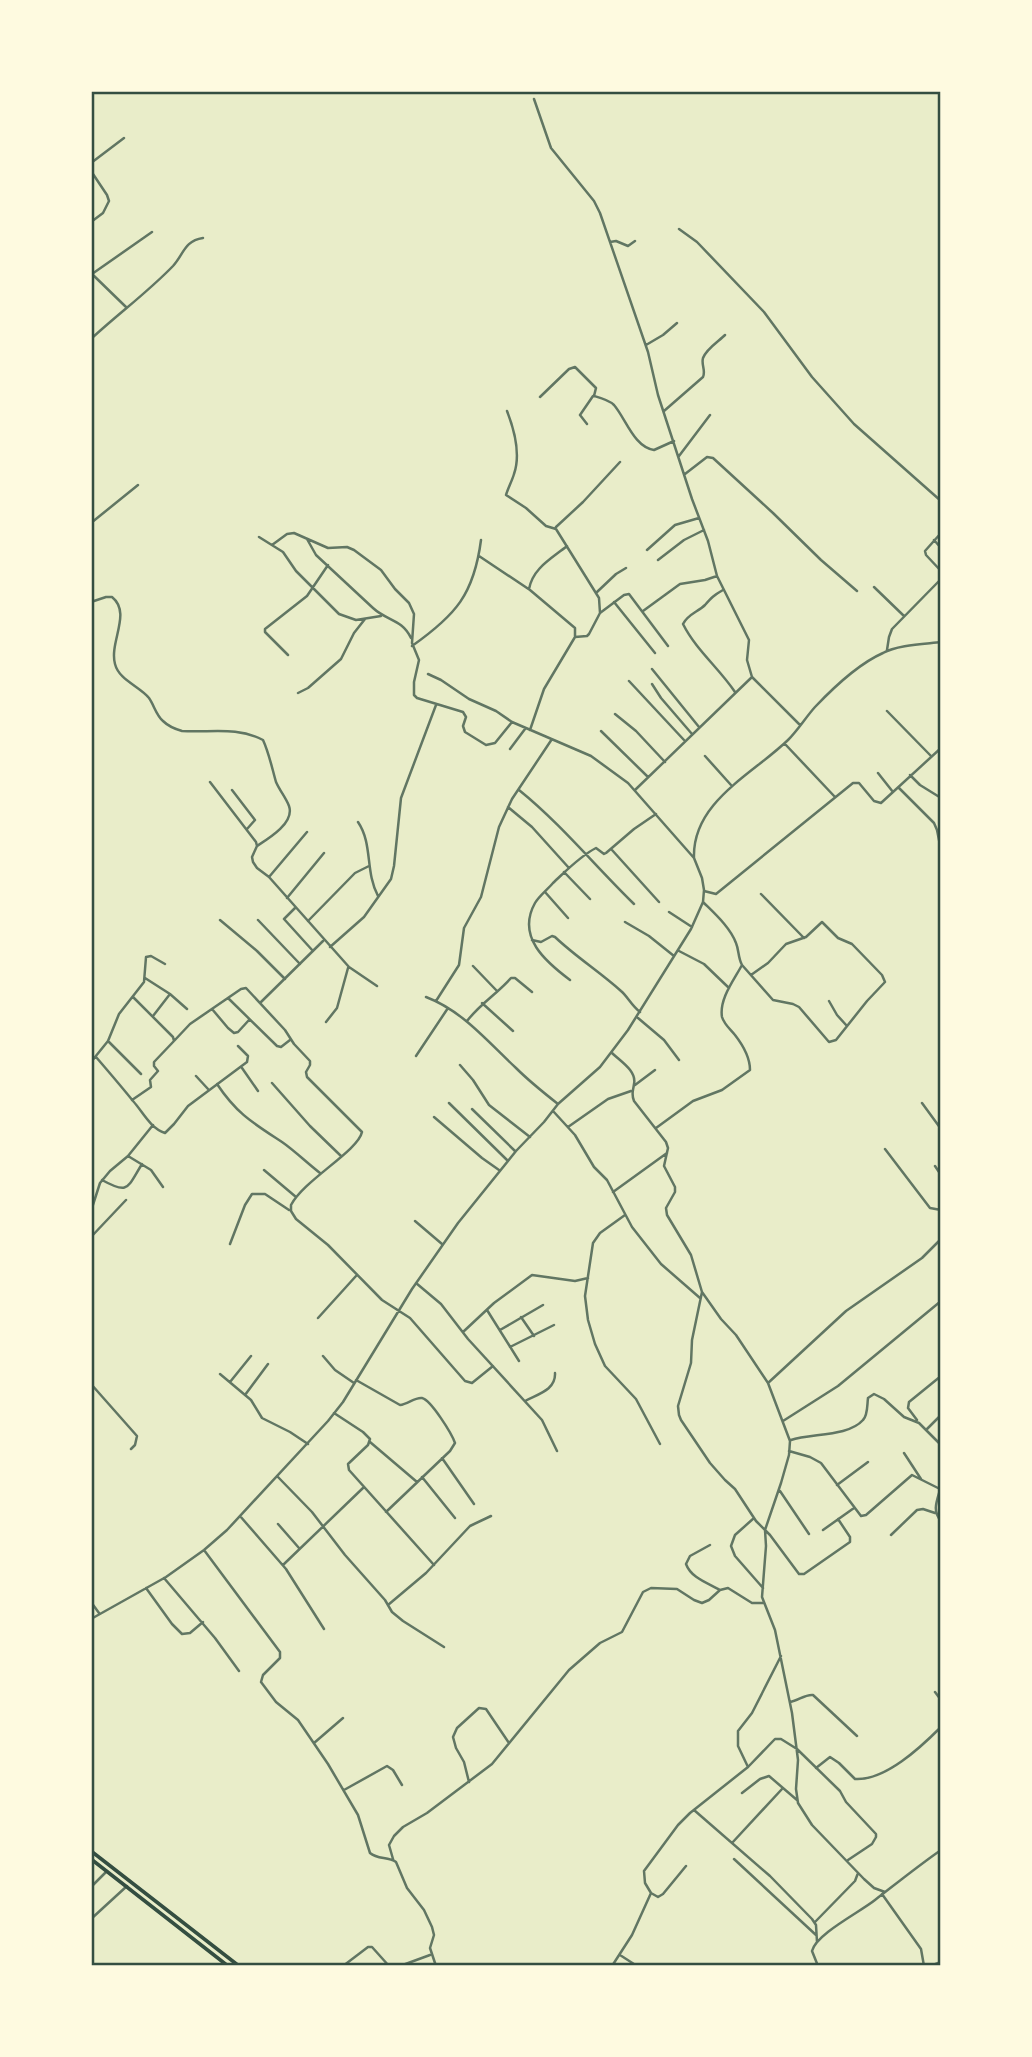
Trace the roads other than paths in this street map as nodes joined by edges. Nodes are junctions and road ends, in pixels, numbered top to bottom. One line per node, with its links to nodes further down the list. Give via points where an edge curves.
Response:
1 (534, 99): 10 (street, via 551,148 594,201)
2 (124, 138): 3 (street)
3 (91, 163)
4 (91, 171): 5 (street, via 110,201)
5 (91, 222)
6 (679, 229): 28 (street, via 764,312 854,424)
7 (152, 232): 11 (street)
8 (204, 238): 12 (street, via 187,245 173,266)
9 (635, 241): 10 (street, via 628,246)
10 (609, 242): 16 (street)
11 (91, 273): 12 (street)
12 (126, 307): 15 (street)
13 (677, 323): 16 (street)
14 (725, 335): 20 (street, via 705,355 704,377)
15 (91, 339)
16 (646, 345): 20 (street)
17 (594, 396): 18 (street, via 596,388 575,367); 22 (street, via 580,415); 23 (street, via 612,404 648,449)
18 (540, 397)
19 (507, 411): 31 (street, via 516,458 506,495)
20 (664, 411): 23 (street)
21 (710, 415): 24 (street)
22 (587, 424)
23 (674, 441): 24 (street)
24 (679, 456): 26 (street)
25 (620, 462): 31 (street)
26 (685, 474): 29 (street); 53 (street, via 706,457 713,458)
27 (138, 485): 30 (street)
28 (941, 501)
29 (699, 518): 32 (street); 41 (street, via 675,525)
30 (91, 523)
31 (555, 528): 39 (street)
32 (704, 530): 43 (street); 47 (street)
33 (941, 533): 37 (street)
34 (259, 537): 38 (street)
35 (307, 539): 38 (street, via 287,534); 44 (street); 63 (street, via 328,548 347,547 382,570 413,609)
36 (481, 540): 42 (street)
37 (934, 540): 40 (street); 46 (street, via 925,551)
38 (272, 545): 49 (street)
39 (567, 546): 51 (street, via 536,572); 54 (street)
40 (941, 548)
41 (647, 550)
42 (479, 556): 51 (street); 65 (street, via 456,610)
43 (658, 561)
44 (328, 565): 49 (street); 59 (street)
45 (626, 568): 54 (street)
46 (941, 571)
47 (717, 576): 52 (street); 57 (street, via 680,584)
48 (941, 579): 60 (street)
49 (313, 587): 61 (street, via 339,614); 69 (street, via 299,604 265,629)
50 (874, 587): 60 (street)
51 (529, 589): 62 (street, via 576,628)
52 (724, 590): 72 (street, via 749,640 747,660); 75 (street, via 683,624)
53 (857, 591)
54 (597, 592): 58 (street)
55 (614, 601): 57 (street, via 629,594); 58 (street); 68 (street)
56 (91, 602): 112 (street, via 112,597 119,604 113,653 117,670 149,698 163,721 182,731 248,733 262,740 290,813 286,822)
57 (643, 611): 66 (street)
58 (600, 613): 62 (street, via 587,636)
59 (381, 616): 61 (street); 63 (street, via 405,626)
60 (904, 616): 67 (street, via 892,629)
61 (365, 619): 76 (street, via 341,659)
62 (575, 637): 84 (street, via 544,689)
63 (412, 639): 65 (street)
64 (941, 642): 67 (street)
65 (412, 646): 77 (street, via 419,660 414,695)
66 (668, 646)
67 (887, 650): 81 (street, via 843,681)
68 (654, 653)
69 (288, 655)
70 (652, 669): 83 (street)
71 (428, 674): 80 (street)
72 (752, 677): 75 (street); 81 (street)
73 (629, 681): 88 (street)
74 (652, 684): 86 (street)
75 (735, 692): 83 (street)
76 (298, 693)
77 (436, 704): 80 (street, via 463,712 465,732 486,745 495,743); 125 (street, via 401,798 393,874)
78 (887, 711): 93 (street)
79 (615, 714): 94 (street)
80 (512, 722): 82 (street)
81 (800, 725): 89 (street)
82 (526, 727): 84 (street); 91 (street)
83 (699, 727): 86 (street)
84 (530, 730): 87 (street)
85 (601, 731): 97 (street)
86 (692, 734): 88 (street)
87 (552, 738): 102 (street); 103 (street, via 591,756)
88 (684, 740): 94 (street)
89 (784, 743): 99 (street); 105 (street)
90 (941, 748): 93 (street)
91 (510, 749)
92 (705, 756): 99 (street)
93 (932, 757): 96 (street)
94 (665, 762): 97 (street)
95 (878, 773): 104 (street)
96 (911, 775): 100 (street); 106 (street)
97 (648, 778): 103 (street)
98 (210, 782): 110 (street)
99 (732, 786): 117 (street, via 701,825)
100 (898, 787): 104 (street); 114 (street, via 934,823)
101 (232, 790): 110 (street, via 255,820)
102 (519, 790): 107 (street); 116 (street)
103 (635, 790): 108 (street)
104 (893, 792): 105 (street, via 877,803 856,782)
105 (835, 797): 122 (street, via 716,894)
106 (941, 797)
107 (508, 807): 119 (street); 163 (street, via 481,897 464,928 459,965)
108 (656, 814): 113 (street); 117 (street)
109 (358, 822): 118 (street, via 366,839)
110 (247, 830): 112 (street)
111 (307, 832): 121 (street)
112 (257, 846): 121 (street, via 253,862)
113 (611, 849): 116 (street, via 604,854 596,848); 128 (street)
114 (941, 850)
115 (324, 853): 126 (street)
116 (585, 855): 119 (street); 130 (street)
117 (694, 858): 122 (street)
118 (369, 866): 125 (street); 136 (street, via 355,873)
119 (569, 868): 120 (street)
120 (564, 872): 123 (street); 127 (street)
121 (269, 877): 126 (street)
122 (704, 891): 129 (street)
123 (545, 892): 133 (street); 141 (street, via 533,906)
124 (761, 894): 139 (street)
125 (378, 897): 142 (street, via 364,917)
126 (287, 898): 131 (street)
127 (590, 899)
128 (659, 902)
129 (703, 902): 138 (street); 148 (street, via 732,933)
130 (634, 904)
131 (295, 907): 136 (street); 144 (street, via 284,919)
132 (669, 912): 138 (street)
133 (568, 918)
134 (220, 920): 153 (street)
135 (258, 920): 147 (street)
136 (308, 922): 140 (street)
137 (625, 922): 145 (street)
138 (692, 927): 143 (street)
139 (804, 938): 151 (street, via 786,944); 176 (street, via 822,922 885,978)
140 (324, 940): 142 (street); 144 (street)
141 (532, 940): 154 (street, via 545,959); 170 (street, via 555,937 623,992)
142 (330, 947): 150 (street)
143 (678, 950): 145 (street); 156 (street, via 704,964)
144 (313, 951): 147 (street)
145 (674, 956): 170 (street)
146 (165, 964): 152 (street, via 147,956)
147 (300, 964): 153 (street)
148 (742, 965): 151 (street); 156 (street)
149 (473, 966): 157 (street)
150 (349, 967): 155 (street); 175 (street, via 337,1008)
151 (751, 975): 176 (street, via 773,1000 799,1007 829,1042)
152 (145, 978): 159 (street); 160 (street)
153 (285, 979): 165 (street)
154 (570, 980)
155 (377, 986)
156 (729, 988): 207 (street, via 722,1016 745,1051 750,1070 722,1090 693,1101)
157 (498, 991): 158 (street, via 513,977); 166 (street)
158 (532, 992)
159 (170, 994): 168 (street); 171 (street)
160 (132, 997): 171 (street); 179 (street)
161 (426, 997): 163 (street)
162 (228, 998): 165 (street, via 244,988); 169 (street); 173 (street)
163 (436, 1000): 167 (street)
164 (829, 1001): 176 (street)
165 (260, 1003): 178 (street)
166 (482, 1003): 174 (street); 177 (street)
167 (449, 1008): 174 (street); 183 (street)
168 (187, 1009)
169 (211, 1009): 173 (street, via 234,1032); 180 (street)
170 (640, 1012): 172 (street)
171 (153, 1016): 180 (street)
172 (637, 1017): 182 (street); 185 (street)
173 (249, 1020): 178 (street, via 279,1047)
174 (467, 1021): 201 (street)
175 (326, 1022)
176 (847, 1027)
177 (513, 1031)
178 (290, 1039): 214 (street, via 310,1061 307,1077 362,1132)
179 (108, 1041): 184 (street); 190 (street)
180 (174, 1041): 198 (street, via 154,1062 158,1071 150,1080 151,1087)
181 (237, 1046): 188 (street, via 249,1058)
182 (612, 1053): 194 (street, via 633,1073); 201 (street)
183 (416, 1056)
184 (96, 1057): 186 (street); 198 (street)
185 (679, 1060)
186 (91, 1062)
187 (460, 1065): 209 (street, via 489,1105)
188 (241, 1067): 192 (street); 196 (street)
189 (655, 1070): 194 (street)
190 (141, 1074)
191 (196, 1076): 195 (street)
192 (217, 1083): 195 (street); 220 (street, via 244,1116)
193 (272, 1083): 214 (street)
194 (634, 1086): 197 (street)
195 (208, 1090): 205 (street, via 186,1107 167,1132)
196 (258, 1091)
197 (632, 1091): 206 (street, via 608,1099); 207 (street, via 634,1101)
198 (132, 1100): 205 (street)
199 (449, 1103): 215 (street)
200 (922, 1103): 208 (street)
201 (558, 1104): 203 (street)
202 (472, 1109): 211 (street)
203 (553, 1111): 206 (street); 209 (street)
204 (435, 1117): 219 (street)
205 (153, 1125): 213 (street)
206 (568, 1127): 224 (street)
207 (656, 1128): 212 (street, via 666,1142)
208 (941, 1129)
209 (530, 1137): 211 (street)
210 (885, 1149): 227 (street, via 930,1208)
211 (516, 1152): 215 (street)
212 (667, 1153): 224 (street); 239 (street, via 664,1166 675,1186 667,1215 691,1255)
213 (128, 1156): 216 (street); 222 (street)
214 (341, 1156): 220 (street)
215 (508, 1161): 219 (street)
216 (142, 1164): 222 (street, via 124,1188); 223 (street)
217 (935, 1166): 221 (street)
218 (264, 1170): 225 (street)
219 (500, 1171): 235 (street)
220 (320, 1173): 225 (street)
221 (941, 1175)
222 (102, 1180): 228 (street)
223 (163, 1187)
224 (613, 1192): 230 (street)
225 (296, 1197): 229 (street)
226 (126, 1200): 232 (street)
227 (941, 1210)
228 (91, 1211)
229 (291, 1211): 234 (street, via 255,1192 246,1201); 236 (street)
230 (625, 1215): 237 (street, via 595,1238); 240 (street, via 661,1264)
231 (415, 1222): 235 (street)
232 (91, 1237)
233 (941, 1240): 262 (street, via 846,1311)
234 (230, 1244)
235 (443, 1245): 238 (street)
236 (357, 1276): 244 (street); 246 (street)
237 (588, 1278): 243 (street, via 532,1275); 274 (street, via 588,1320 600,1358 636,1399)
238 (416, 1283): 244 (street); 249 (street, via 441,1304)
239 (702, 1292): 240 (street); 262 (street)
240 (700, 1298): 297 (street, via 679,1415)
241 (941, 1301): 268 (street, via 838,1386)
242 (543, 1305): 245 (street)
243 (487, 1310): 248 (street); 249 (street)
244 (398, 1311): 256 (street, via 415,1323 465,1381 472,1383); 261 (street)
245 (521, 1317): 248 (street); 250 (street)
246 (318, 1318)
247 (554, 1325): 250 (street)
248 (500, 1330): 251 (street)
249 (463, 1332): 256 (street)
250 (534, 1336): 251 (street)
251 (510, 1347): 254 (street)
252 (251, 1356): 260 (street)
253 (323, 1356): 261 (street)
254 (519, 1361)
255 (268, 1364): 264 (street)
256 (493, 1366): 265 (street)
257 (555, 1373): 265 (street, via 551,1387)
258 (220, 1374): 260 (street)
259 (941, 1376): 269 (street, via 907,1405)
260 (230, 1382): 264 (street)
261 (355, 1382): 266 (street); 280 (street, via 400,1405 420,1398 428,1402 455,1443)
262 (768, 1383): 268 (street)
263 (91, 1384): 276 (street, via 134,1432 137,1439)
264 (245, 1395): 273 (street, via 266,1421)
265 (525, 1401): 277 (street, via 542,1420)
266 (334, 1413): 272 (street); 273 (street)
267 (941, 1415): 270 (street)
268 (783, 1421): 271 (street)
269 (919, 1423): 270 (street); 271 (street, via 874,1394 868,1398 861,1423)
270 (926, 1430): 275 (street)
271 (790, 1441): 278 (street)
272 (370, 1442): 285 (street); 287 (street, via 348,1467)
273 (308, 1444): 282 (street)
274 (660, 1444)
275 (941, 1445)
276 (131, 1449)
277 (557, 1451)
278 (789, 1451): 286 (street, via 816,1459); 289 (street)
279 (904, 1452): 284 (street)
280 (442, 1458): 283 (street); 290 (street)
281 (868, 1462): 286 (street)
282 (277, 1476): 294 (street); 301 (street)
283 (422, 1477): 285 (street); 296 (street)
284 (922, 1480): 288 (street); 291 (street, via 908,1477 866,1515)
285 (417, 1482): 292 (street)
286 (837, 1485): 291 (street)
287 (363, 1488): 292 (street); 301 (street)
288 (941, 1488): 293 (street)
289 (779, 1490): 302 (street); 304 (street)
290 (474, 1504)
291 (854, 1508): 298 (street)
292 (386, 1512): 309 (street)
293 (935, 1513): 299 (street); 305 (street, via 917,1510)
294 (240, 1516): 308 (street); 310 (street)
295 (491, 1516): 309 (street, via 470,1526)
296 (455, 1518)
297 (754, 1518): 302 (street); 313 (street, via 735,1535 731,1546)
298 (838, 1519): 302 (street, via 850,1542 802,1575); 303 (street)
299 (941, 1521)
300 (278, 1524): 307 (street)
301 (323, 1527): 307 (street); 317 (street)
302 (765, 1530): 313 (street)
303 (823, 1530)
304 (808, 1535)
305 (891, 1535)
306 (710, 1545): 314 (street, via 690,1556 687,1569)
307 (300, 1549): 310 (street)
308 (205, 1550): 311 (street); 331 (street, via 280,1652 261,1682)
309 (434, 1564): 317 (street)
310 (283, 1565): 321 (street)
311 (164, 1577): 312 (street); 320 (street)
312 (146, 1588): 318 (street); 320 (street, via 182,1634)
313 (763, 1588): 316 (street)
314 (720, 1590): 316 (street, via 728,1588 752,1603); 332 (street, via 702,1603 677,1589 643,1592 622,1632 600,1643 569,1670)
315 (91, 1602): 318 (street)
316 (764, 1603): 323 (street)
317 (388, 1605): 322 (street, via 403,1622)
318 (100, 1614): 319 (street)
319 (91, 1619)
320 (203, 1622): 324 (street)
321 (324, 1629)
322 (444, 1647)
323 (781, 1656): 327 (street); 334 (street, via 737,1735)
324 (239, 1671)
325 (935, 1692): 326 (street)
326 (941, 1699)
327 (790, 1702): 330 (street, via 813,1695); 333 (street)
328 (343, 1718): 331 (street)
329 (941, 1727): 335 (street, via 914,1752 872,1776 855,1779 830,1757)
330 (857, 1736)
331 (314, 1743): 339 (street)
332 (509, 1743): 336 (street); 336 (street, via 483,1708 457,1728 454,1743)
333 (797, 1749): 334 (street, via 775,1739); 335 (street); 341 (street)
334 (748, 1767): 342 (street)
335 (816, 1768): 349 (street, via 876,1834 872,1844)
336 (469, 1782): 347 (street, via 397,1832 389,1845)
337 (402, 1785): 339 (street, via 387,1766)
338 (782, 1788): 340 (street, via 766,1776); 341 (street); 343 (street)
339 (344, 1790): 347 (street, via 370,1853)
340 (743, 1793)
341 (797, 1800): 349 (street, via 812,1825)
342 (694, 1810): 343 (street); 355 (street, via 646,1867 645,1882)
343 (732, 1843): 358 (street)
344 (941, 1850): 356 (street)
345 (91, 1851): 365 (main road)
346 (91, 1859): 351 (main road)
347 (393, 1859): 361 (street, via 432,1927)
348 (734, 1859): 359 (street)
349 (847, 1861): 352 (street)
350 (686, 1866): 355 (street, via 663,1894)
351 (107, 1871): 353 (main road); 354 (street)
352 (859, 1873): 356 (street); 358 (street)
353 (127, 1886): 357 (street); 364 (main road)
354 (91, 1887)
355 (651, 1893): 362 (street)
356 (883, 1893): 360 (street); 373 (street, via 918,1944)
357 (91, 1919)
358 (815, 1922): 359 (street)
359 (816, 1935): 360 (street)
360 (817, 1942): 372 (street, via 812,1951)
361 (431, 1954): 368 (street); 369 (street)
362 (620, 1955): 370 (street); 371 (street)
363 (941, 1962): 374 (street)
364 (228, 1966)
365 (239, 1966)
366 (343, 1966): 367 (street, via 368,1947)
367 (389, 1966)
368 (400, 1966)
369 (436, 1966)
370 (612, 1966)
371 (637, 1966)
372 (818, 1966)
373 (924, 1966)
374 (930, 1966)

